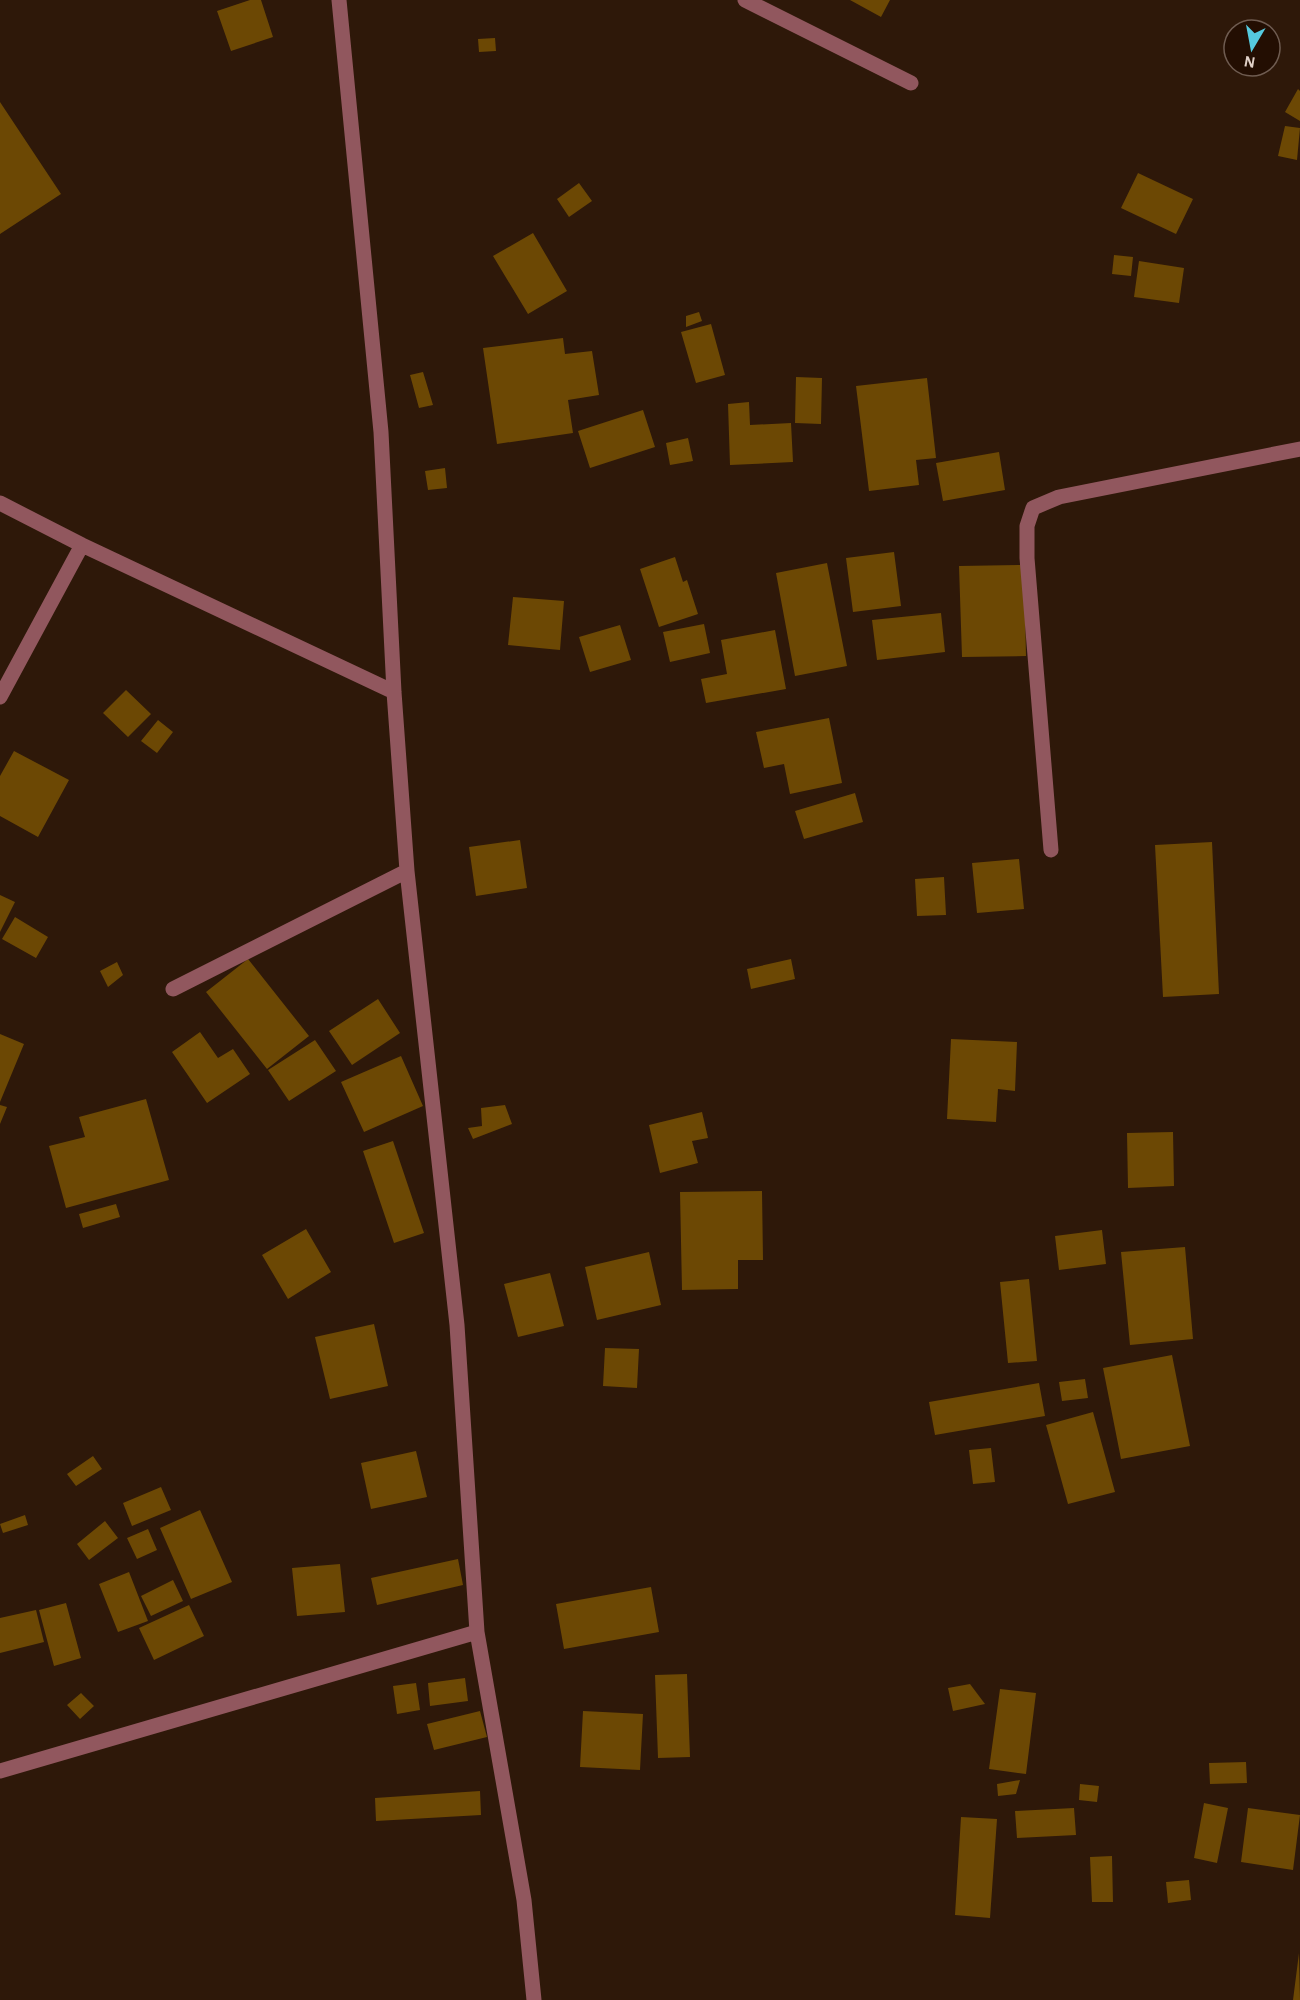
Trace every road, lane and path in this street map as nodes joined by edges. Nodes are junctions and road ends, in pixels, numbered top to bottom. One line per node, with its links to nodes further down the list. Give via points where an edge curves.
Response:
1 (339, 0): 7 (street, via 381,432)
2 (745, 0): 3 (street)
3 (911, 83)
4 (1300, 449): 9 (street, via 1059,497 1033,508 1027,526 1028,558)
5 (0, 504): 6 (street)
6 (82, 545): 7 (street); 8 (street)
7 (394, 692): 10 (street)
8 (0, 697)
9 (1051, 850)
10 (407, 871): 11 (street); 12 (street, via 457,1325)
11 (173, 989)
12 (477, 1632): 13 (street); 14 (street, via 524,1900)
13 (0, 1771)
14 (534, 2000)

